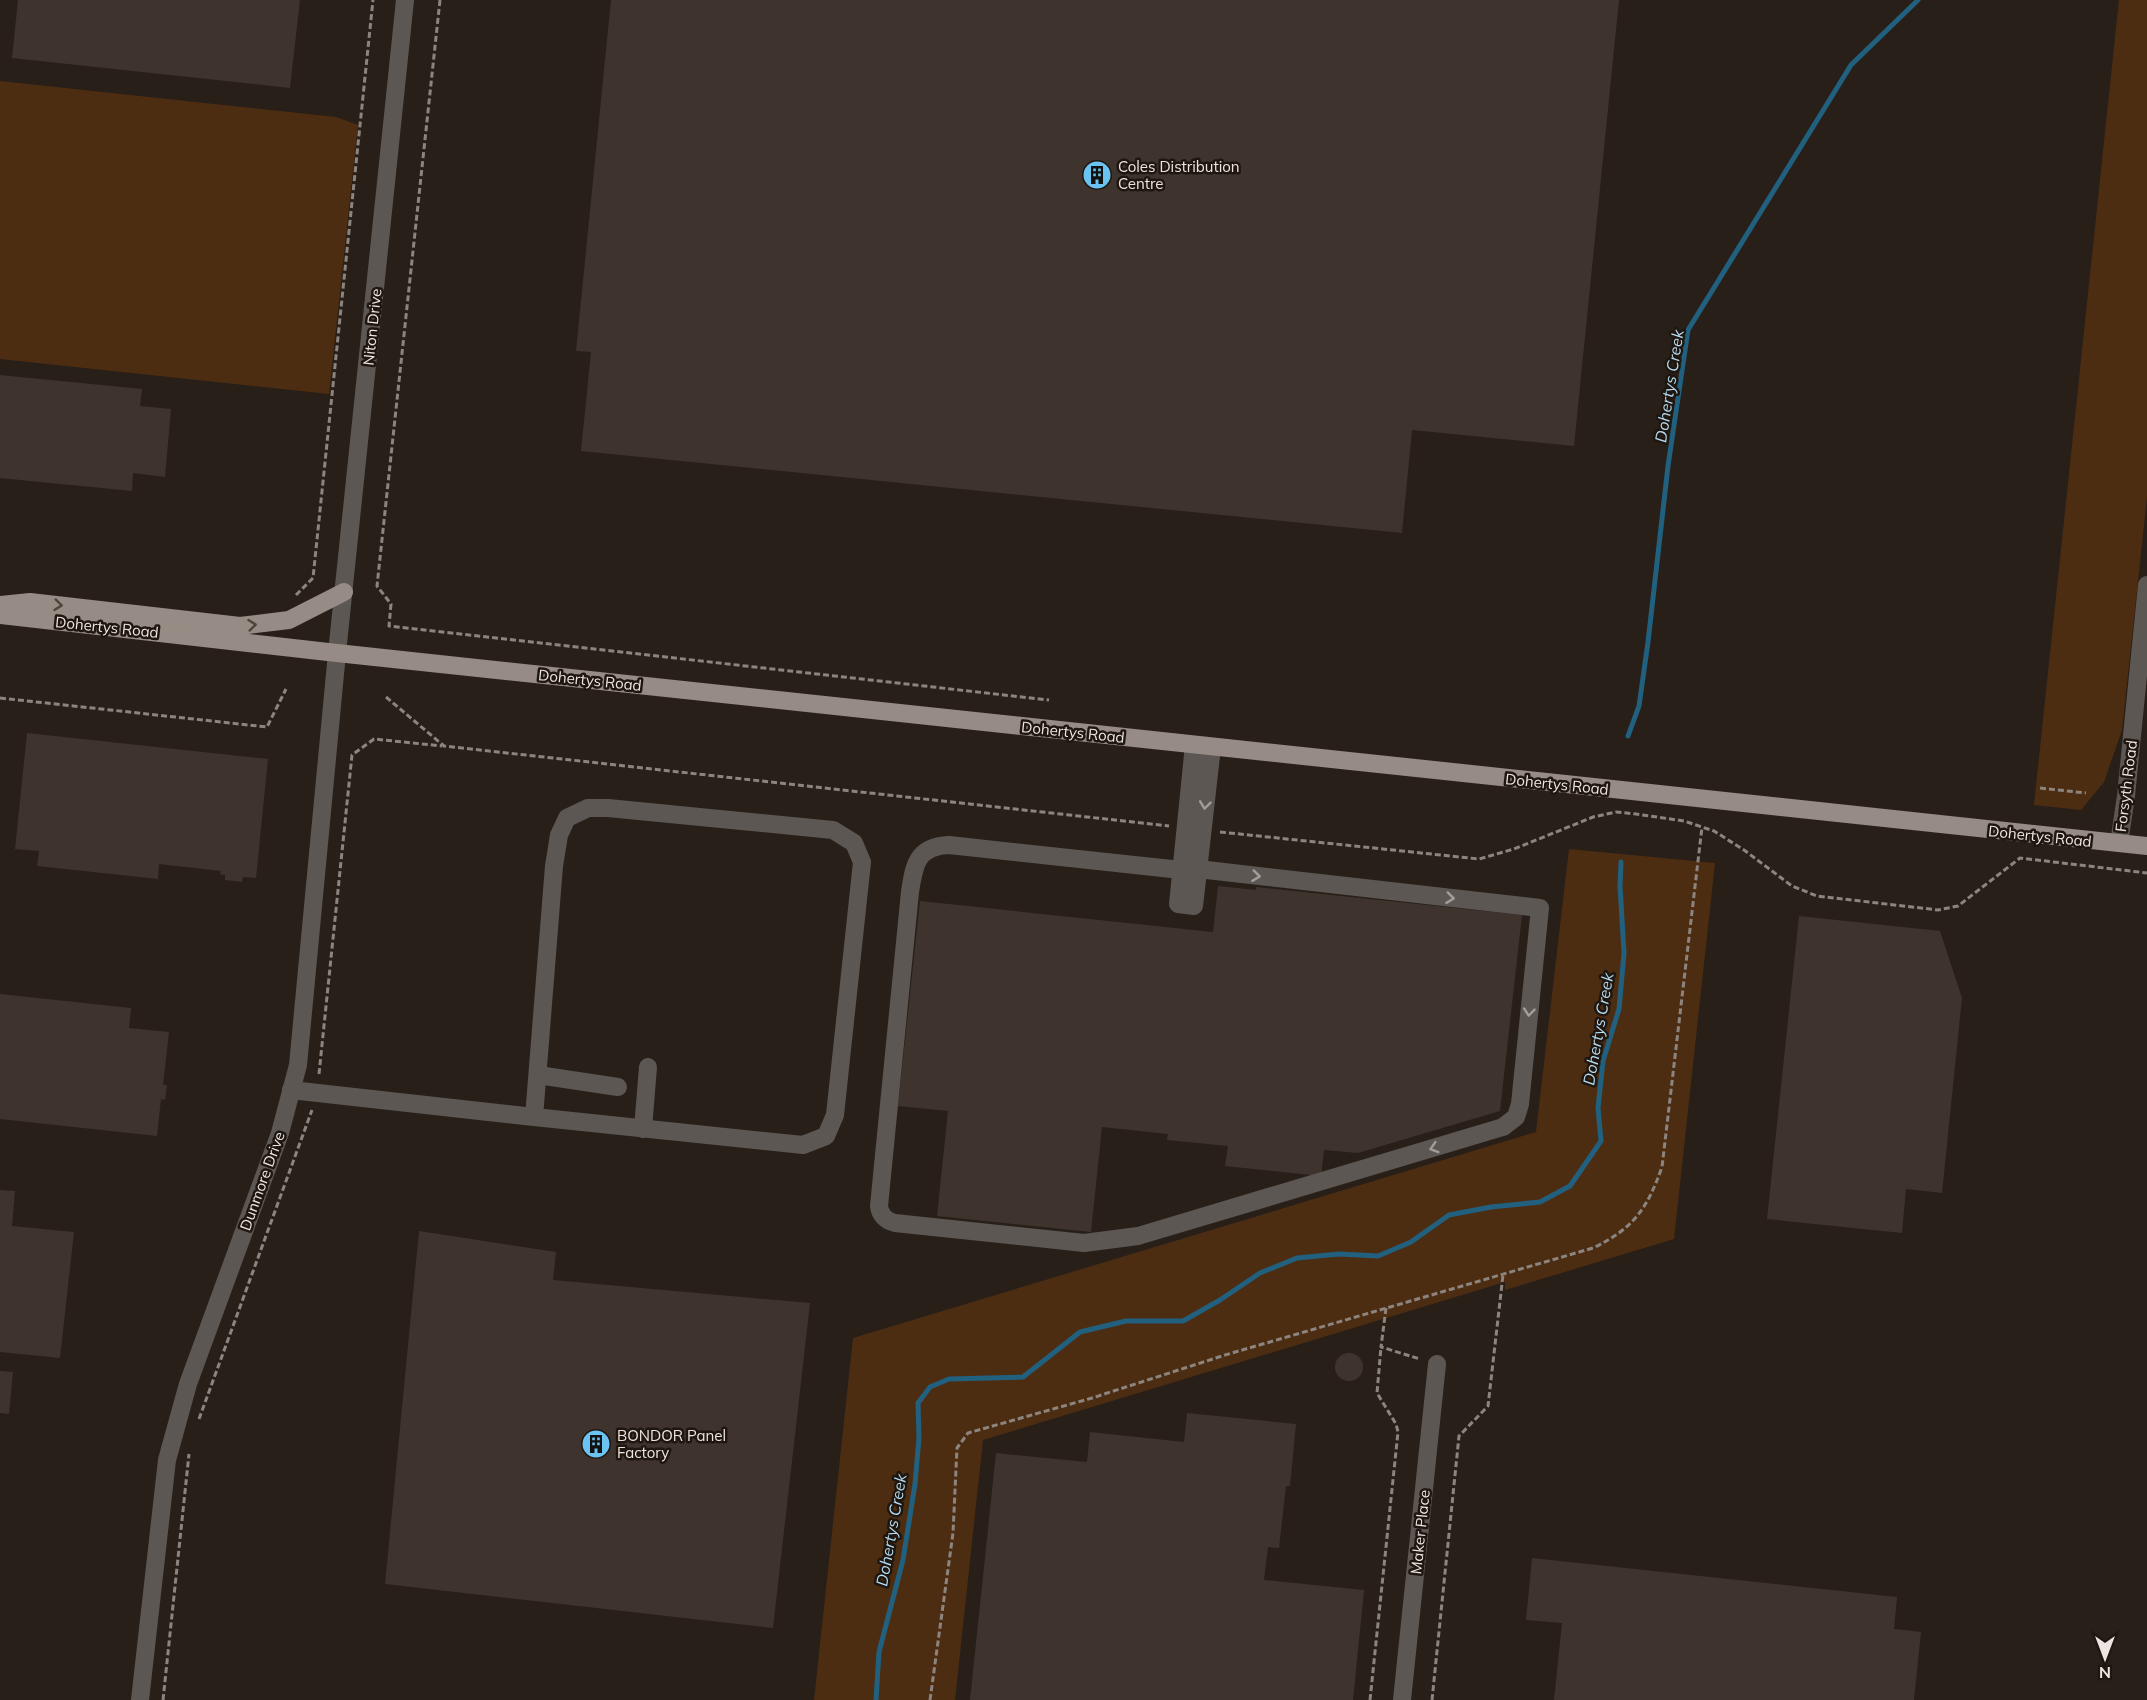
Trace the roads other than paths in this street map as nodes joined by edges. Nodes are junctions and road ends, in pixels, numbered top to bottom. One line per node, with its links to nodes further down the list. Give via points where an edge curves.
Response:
1 (405, 0): 3 (street, Niton Drive)
2 (2147, 585): 8 (street, Forsyth Road)
3 (344, 592): 4 (main road, one-way to 3, via 30,602 240,626 289,621); 6 (street, Niton Drive)
4 (0, 605)
5 (0, 615): 6 (main road, Dohertys Road)
6 (338, 653): 7 (main road, Dohertys Road); 14 (street, Dunmore Drive, via 298,1065)
7 (1203, 746): 8 (main road, Dohertys Road); 10 (street)
8 (2119, 843): 9 (main road, Dohertys Road)
9 (2147, 846)
10 (1190, 870): 10 (street, one-way to 10, via 1540,908 1516,1117 1503,1127 1138,1236 1108,1241 1055,1240 895,1222 884,1217 879,1206 910,892 914,866 920,856 932,848 949,845)
11 (648, 1066): 16 (street)
12 (538, 1076): 13 (street); 15 (street); 16 (street, via 554,866 559,835 567,818 588,808 608,808 833,830 854,843 862,862 835,1115 826,1136 803,1145)
13 (618, 1087)
14 (291, 1090): 15 (street); 18 (street, Dunmore Drive, via 280,1134 188,1384 167,1460)
15 (534, 1117): 16 (street)
16 (643, 1129)
17 (1437, 1364): 19 (street, Maker Place)
18 (140, 1700)
19 (1402, 1700)

